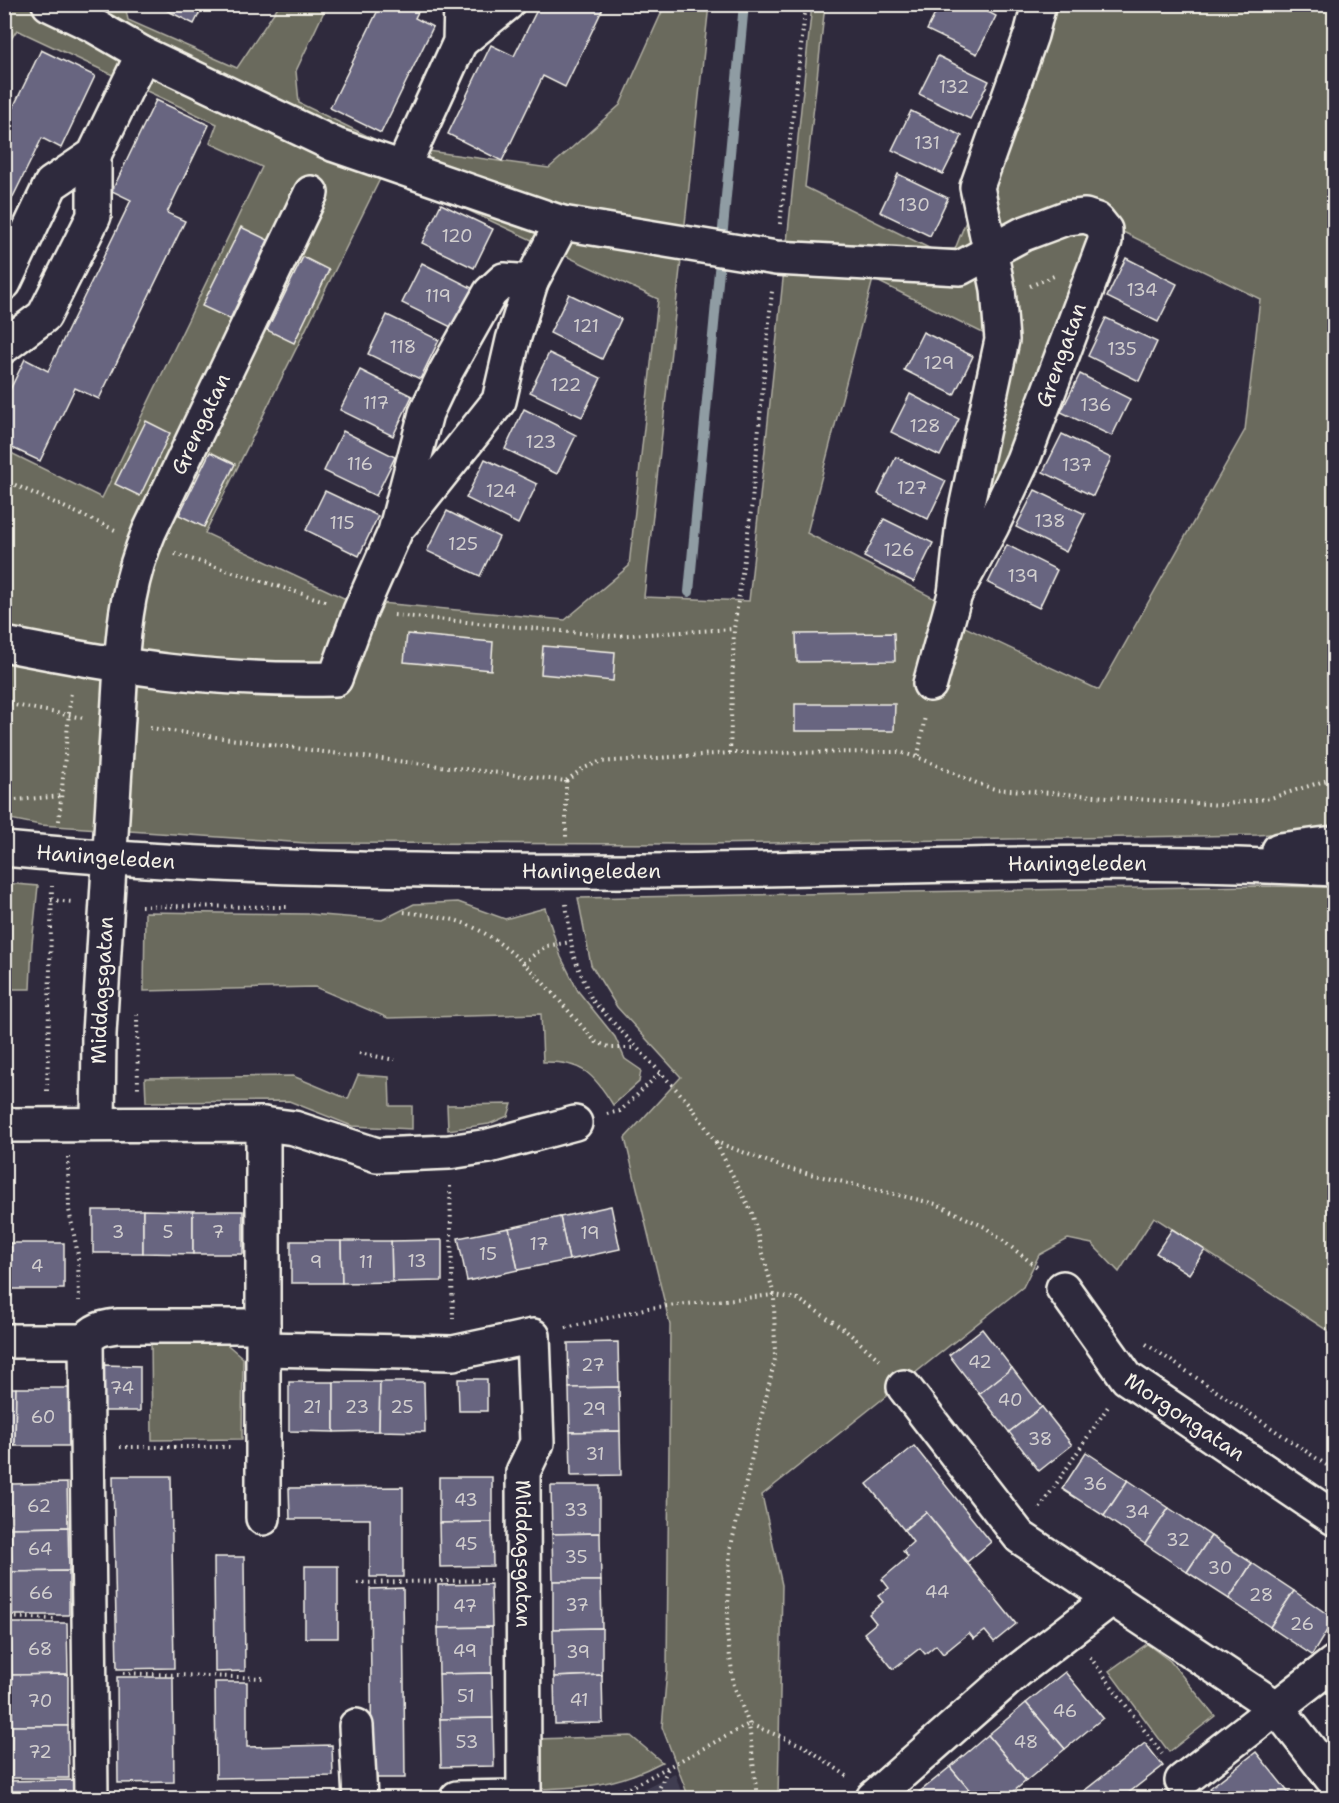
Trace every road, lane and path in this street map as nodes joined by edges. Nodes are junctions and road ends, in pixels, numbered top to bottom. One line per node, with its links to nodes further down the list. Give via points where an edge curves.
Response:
1 (49, 4): 6 (street, Grengatan)
2 (461, 4): 7 (street)
3 (507, 4): 7 (street)
4 (806, 4): 14 (path)
5 (1039, 4): 13 (street, Grengatan, via 977,187)
6 (95, 14): 8 (street, Grengatan)
7 (460, 42): 10 (street)
8 (143, 54): 9 (street); 10 (street, Grengatan, via 335,145)
9 (94, 154): 17 (street, via 51,184); 19 (street, via 94,216 44,315)
10 (403, 167): 12 (street, Grengatan)
11 (311, 193): 24 (street, Grengatan, via 144,543 124,620)
12 (562, 223): 14 (street, Grengatan); 16 (street)
13 (990, 252): 14 (street, Grengatan, via 960,268); 15 (street, Grengatan, via 1023,234 1066,218 1085,216 1097,220 1105,230 1105,241); 18 (street, Grengatan)
14 (776, 258): 29 (path, via 751,511 734,628)
15 (1090, 277): 18 (path, via 1069,270); 21 (street, Grengatan, via 1023,460)
16 (531, 282): 20 (street, via 499,401); 20 (street, via 504,280 489,293 445,373 426,413)
17 (4, 283)
18 (999, 298): 21 (street, Grengatan, via 1002,340 963,522)
19 (4, 346)
20 (396, 532): 24 (street, via 360,611 335,680 197,677)
21 (955, 594): 25 (street, Grengatan)
22 (4, 644): 23 (street)
23 (73, 658): 24 (street); 27 (path)
24 (121, 667): 28 (street, Grengatan)
25 (930, 684)
26 (4, 703): 27 (path)
27 (68, 716): 28 (path); 32 (path)
28 (117, 723): 31 (path); 38 (street, Grengatan)
29 (730, 753): 30 (path, via 898,752 918,756 995,789 1221,805 1271,798); 31 (path, via 599,762 582,768)
30 (1335, 778)
31 (566, 781): 34 (path)
32 (62, 796): 33 (path); 37 (path)
33 (4, 801)
34 (566, 843)
35 (1335, 843): 39 (street, Haningeleden)
36 (4, 849): 37 (street, Haningeleden)
37 (55, 854): 38 (street, Haningeleden); 53 (path, via 51,900)
38 (109, 858): 39 (street, Haningeleden, via 378,871); 53 (street, Middagsgatan, via 99,1034)
39 (1179, 862): 40 (street, Haningeleden)
40 (1335, 869)
41 (566, 901): 45 (path)
42 (137, 906): 43 (path)
43 (288, 907)
44 (404, 912): 46 (path, via 456,920 492,938)
45 (571, 942): 46 (path, via 546,946); 48 (path, via 592,999)
46 (523, 963): 48 (path, via 596,1042 612,1048)
47 (137, 1010): 54 (path)
48 (637, 1048): 51 (path)
49 (359, 1053): 50 (path)
50 (395, 1060)
51 (660, 1073): 52 (path, via 620,1111); 57 (path, via 689,1103)
52 (575, 1123): 58 (street, via 489,1146)
53 (71, 1124): 54 (street); 56 (street); 65 (path, via 69,1210 78,1255)
54 (139, 1124): 55 (street)
55 (263, 1124): 58 (street, via 294,1128 377,1155); 62 (street)
56 (4, 1125)
57 (716, 1142): 59 (path, via 785,1168 936,1204 985,1227); 60 (path, via 752,1213)
58 (449, 1152): 66 (path)
59 (1063, 1288): 67 (street, Morgongatan)
60 (774, 1295): 61 (path, via 648,1308); 68 (path, via 798,1299 844,1329 878,1357); 84 (path, via 775,1359 730,1550 728,1635 734,1686)
61 (533, 1336): 66 (street); 75 (street, Middagsgatan, via 537,1443 523,1472)
62 (263, 1338): 65 (street, via 117,1326 101,1328); 66 (street); 70 (street)
63 (1141, 1340): 71 (path)
64 (4, 1341): 65 (street)
65 (83, 1341): 69 (street)
66 (453, 1353)
67 (1127, 1378): 72 (path); 74 (street, Morgongatan)
68 (904, 1387): 77 (street, via 1020,1536)
69 (87, 1447): 70 (path); 79 (street)
70 (263, 1447): 73 (street)
71 (1335, 1470)
72 (1036, 1514)
73 (263, 1518)
74 (1335, 1518)
75 (524, 1580): 76 (path); 90 (street, Middagsgatan)
76 (357, 1584)
77 (1112, 1598): 83 (street); 96 (street, via 1016,1672)
78 (4, 1617): 79 (path)
79 (89, 1619): 81 (street)
80 (1335, 1663): 83 (street)
81 (89, 1673): 82 (path); 91 (street)
82 (263, 1678)
83 (1276, 1708): 88 (street); 89 (street)
84 (748, 1724): 86 (path); 87 (path, via 804,1746); 95 (path)
85 (356, 1726): 92 (street)
86 (669, 1765): 90 (path, via 627,1789 586,1797); 94 (path)
87 (848, 1777)
88 (1182, 1781)
89 (1335, 1781)
90 (524, 1797): 93 (street)
91 (91, 1798)
92 (360, 1798)
93 (457, 1798)
94 (655, 1798)
95 (757, 1798)
96 (873, 1798)

